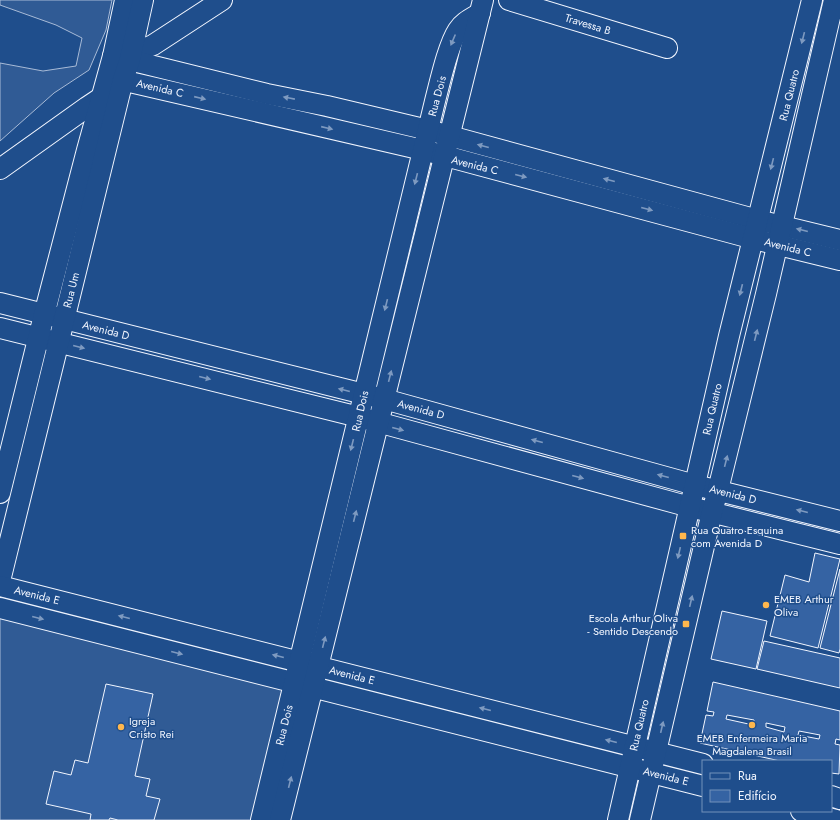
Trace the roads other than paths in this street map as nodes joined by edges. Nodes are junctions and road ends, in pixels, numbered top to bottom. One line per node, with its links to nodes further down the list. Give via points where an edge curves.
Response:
1 (125, 0): 9 (street, Rua Um)
2 (142, 0): 9 (street, Rua Um)
3 (222, 0): 9 (street, via 153,45)
4 (509, 0): 8 (street, Travessa B)
5 (812, 0): 16 (street, Rua Quatro, one-way to 16)
6 (834, 0): 17 (street, Rua Quatro)
7 (482, 7): 11 (street, Rua Dois, one-way to 11, via 458,30 451,44); 12 (street, Rua Dois)
8 (667, 48)
9 (122, 54): 10 (street, Rua Um); 11 (street, Avenida C, one-way to 9, via 267,94)
10 (113, 88): 13 (street, Avenida C, one-way to 13); 15 (street); 21 (street, Rua Um, via 87,150); 22 (street, Rua Um)
11 (428, 130): 12 (street, Avenida C); 13 (street, Rua Dois)
12 (449, 137): 14 (street, Rua Dois); 16 (street, Avenida C, one-way to 12)
13 (423, 150): 14 (street, Avenida C); 26 (street, Rua Dois, one-way to 26)
14 (444, 157): 16 (street, Avenida C, one-way to 16, via 597,196); 27 (street, Rua Dois, one-way to 14)
15 (0, 170)
16 (756, 229): 17 (street, Avenida C); 30 (street, Rua Quatro, one-way to 30)
17 (780, 235): 18 (street, Avenida C, one-way to 17); 19 (street, Avenida C); 31 (street, Rua Quatro, one-way to 17)
18 (840, 240)
19 (840, 260)
20 (0, 303): 21 (street, Avenida D)
21 (44, 315): 22 (street, Avenida D); 24 (street, Rua Um)
22 (64, 320): 25 (street, Rua Um); 26 (street, Avenida D, one-way to 22)
23 (0, 328): 24 (street, Avenida D)
24 (38, 337): 25 (street, Avenida D); 32 (street, Rua Um)
25 (59, 341): 28 (street, Avenida D, one-way to 28); 37 (street, Rua Um)
26 (364, 395): 27 (street, Avenida D); 28 (street, Rua Dois)
27 (384, 399): 29 (street, Rua Dois); 30 (street, Avenida D, one-way to 27)
28 (359, 417): 29 (street, Avenida D); 42 (street, Rua Dois, one-way to 42)
29 (378, 423): 33 (street, Avenida D, one-way to 33); 42 (street, Rua Dois, one-way to 29)
30 (695, 485): 31 (street, Avenida D); 33 (street, Rua Quatro)
31 (718, 490): 34 (street, Rua Quatro); 35 (street, Avenida D, one-way to 31)
32 (0, 492)
33 (690, 507): 34 (street, Avenida D); 44 (street, Rua Quatro, one-way to 44)
34 (712, 512): 36 (street, Avenida D); 45 (street, Rua Quatro, one-way to 34)
35 (840, 521)
36 (840, 544)
37 (0, 581)
38 (0, 586): 40 (street, Avenida E, one-way to 38)
39 (0, 608): 41 (street, Avenida E, one-way to 41)
40 (151, 624): 41 (street); 42 (street, Avenida E, one-way to 40)
41 (146, 645): 43 (street, Avenida E, one-way to 43)
42 (309, 664): 43 (street, Rua Dois); 44 (street, Avenida E, one-way to 42)
43 (304, 685): 47 (street, Avenida E); 51 (street, Rua Dois); 52 (street, Rua Dois, one-way to 43)
44 (634, 747): 45 (street, Avenida E); 47 (street, Rua Quatro)
45 (656, 752): 46 (street, Avenida E); 48 (street, Rua Quatro)
46 (702, 764)
47 (630, 767): 48 (street, Avenida E); 53 (street, Rua Quatro)
48 (651, 772): 49 (street, Avenida E); 54 (street, Rua Quatro)
49 (702, 786)
50 (805, 812): 55 (street)
51 (261, 820)
52 (280, 820)
53 (618, 820)
54 (640, 820)
55 (836, 820)

